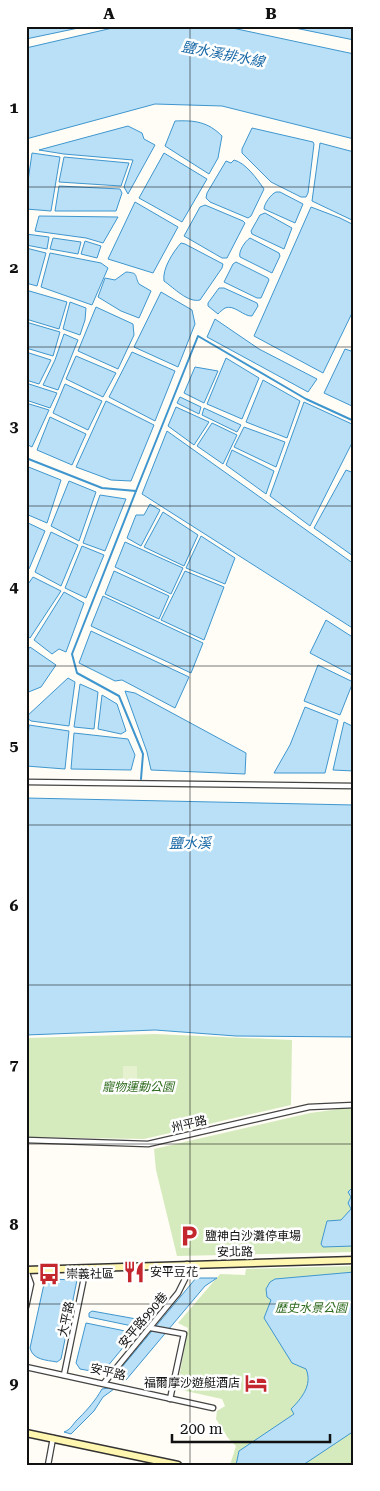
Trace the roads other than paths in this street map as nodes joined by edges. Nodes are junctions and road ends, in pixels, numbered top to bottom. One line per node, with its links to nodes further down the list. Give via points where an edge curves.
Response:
1 (26, 782): 2 (street)
2 (354, 786)
3 (354, 1105): 4 (street, 州平路, via 309,1107 148,1144)
4 (26, 1140)
5 (354, 1260): 6 (street, 安北路)
6 (187, 1264): 7 (street, 安北路); 10 (street, 安平路990巷, via 183,1285)
7 (86, 1268): 8 (street, 安北路); 12 (street, 大平路)
8 (26, 1270): 9 (street, via 31,1284)
9 (26, 1307)
10 (151, 1328): 13 (street, 安平路990巷); 14 (street, via 184,1334)
11 (26, 1367): 12 (street, 安平路)
12 (64, 1375): 13 (street, 安平路)
13 (104, 1383): 14 (street, 安平路)
14 (170, 1399): 15 (street, 安平路)
15 (213, 1408)
16 (26, 1433): 17 (street)
17 (53, 1438): 18 (street); 19 (street)
18 (48, 1465)
19 (178, 1465)

